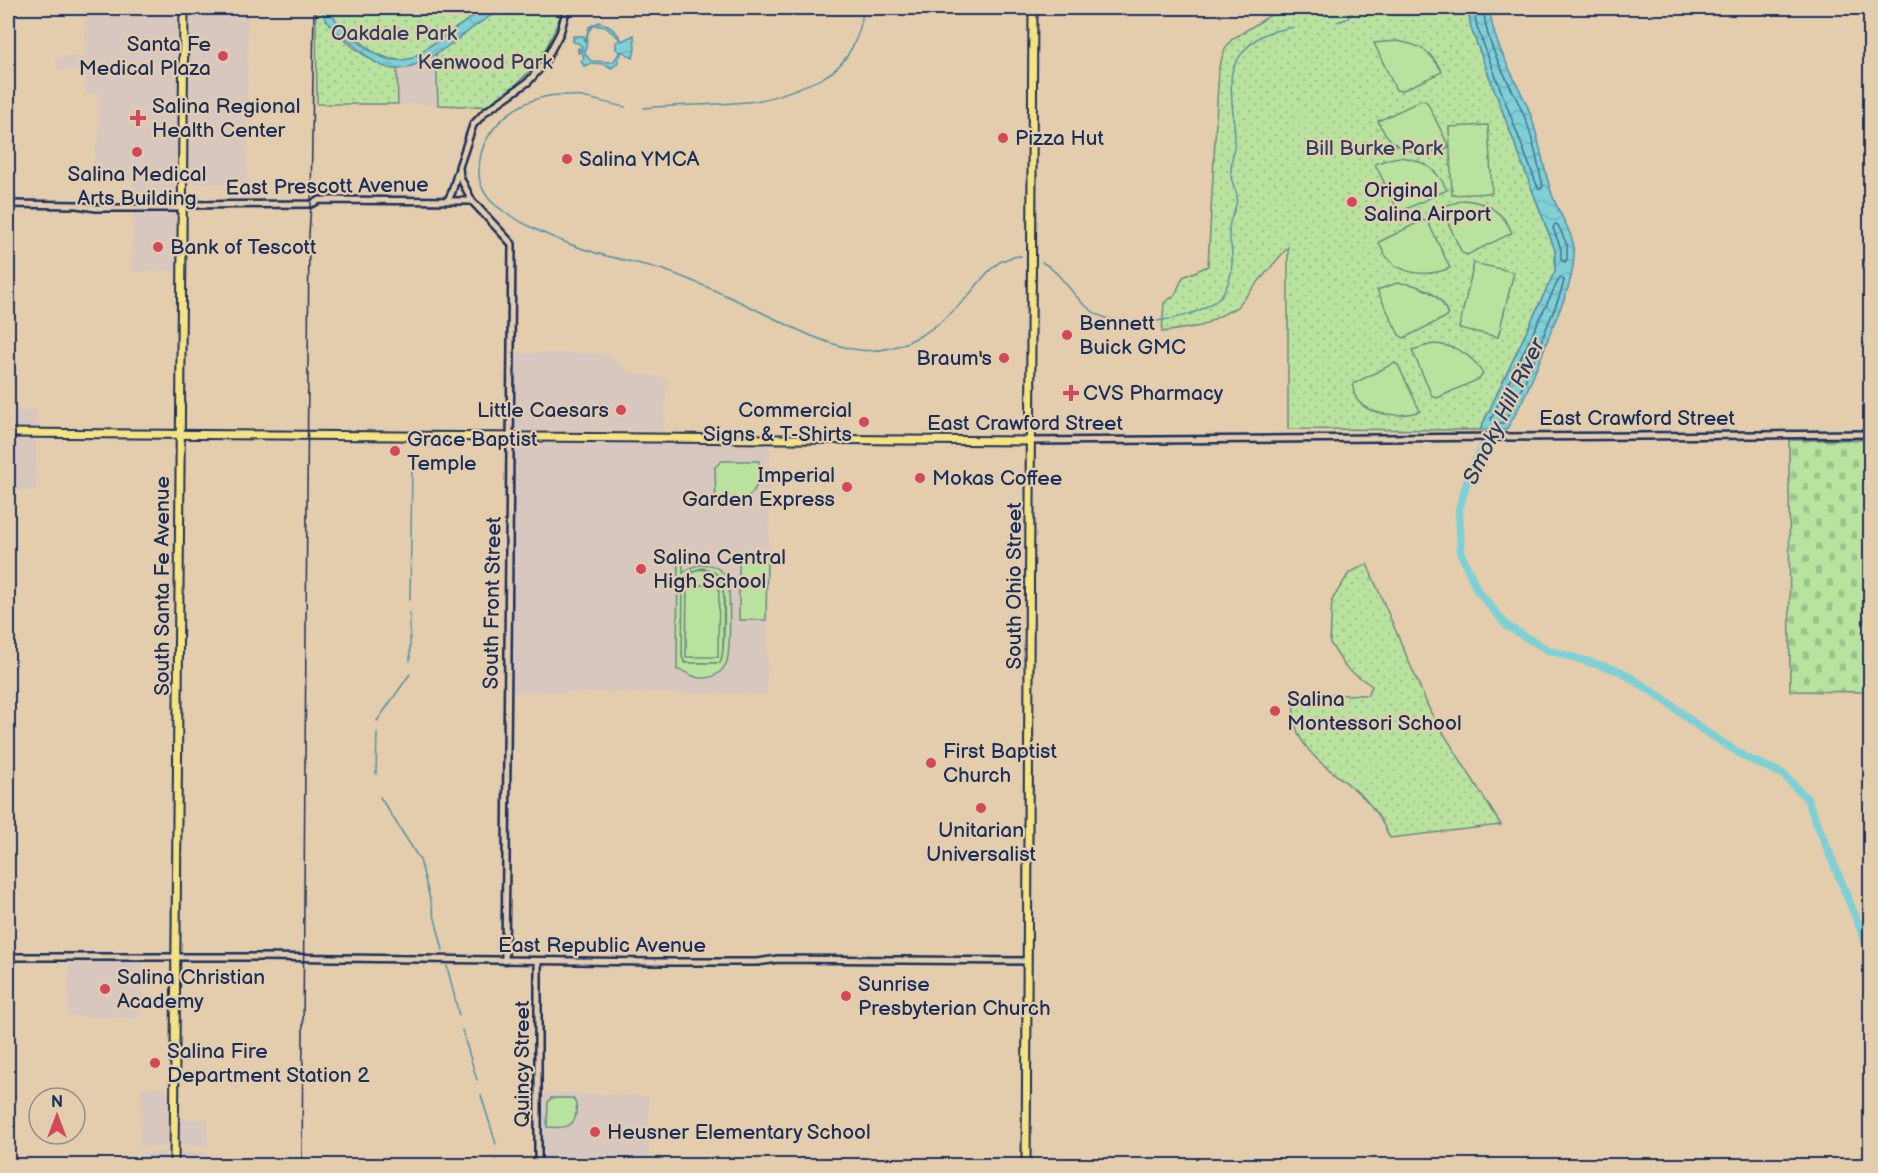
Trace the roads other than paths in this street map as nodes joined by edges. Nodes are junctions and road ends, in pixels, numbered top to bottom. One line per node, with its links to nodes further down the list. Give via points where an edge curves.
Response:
1 (184, 8): 8 (main road, South Santa Fe Avenue)
2 (567, 8): 4 (street, via 560,33 543,65 528,82 473,125)
3 (1033, 8): 13 (main road, South Ohio Street)
4 (459, 167): 5 (street); 6 (street)
5 (448, 201): 6 (street, East Prescott Avenue); 8 (street, East Prescott Avenue, via 320,200 311,204)
6 (472, 201): 12 (street, South Front Street, via 512,244)
7 (8, 204): 8 (street, East Prescott Avenue)
8 (182, 207): 10 (main road, South Santa Fe Avenue)
9 (8, 433): 10 (main road, East Crawford Street)
10 (180, 434): 12 (main road, East Crawford Street); 15 (main road, South Santa Fe Avenue)
11 (1870, 434): 13 (street, East Crawford Street)
12 (511, 437): 13 (main road, East Crawford Street); 16 (street, South Front Street)
13 (1031, 441): 17 (main road, South Ohio Street)
14 (8, 957): 15 (street, East Republic Avenue)
15 (176, 958): 16 (street, East Republic Avenue); 19 (main road, South Santa Fe Avenue)
16 (505, 961): 18 (street, East Republic Avenue)
17 (1027, 961): 18 (street, East Republic Avenue); 21 (main road, South Ohio Street)
18 (538, 962): 20 (street, Quincy Street)
19 (174, 1166)
20 (538, 1166)
21 (1026, 1166)

